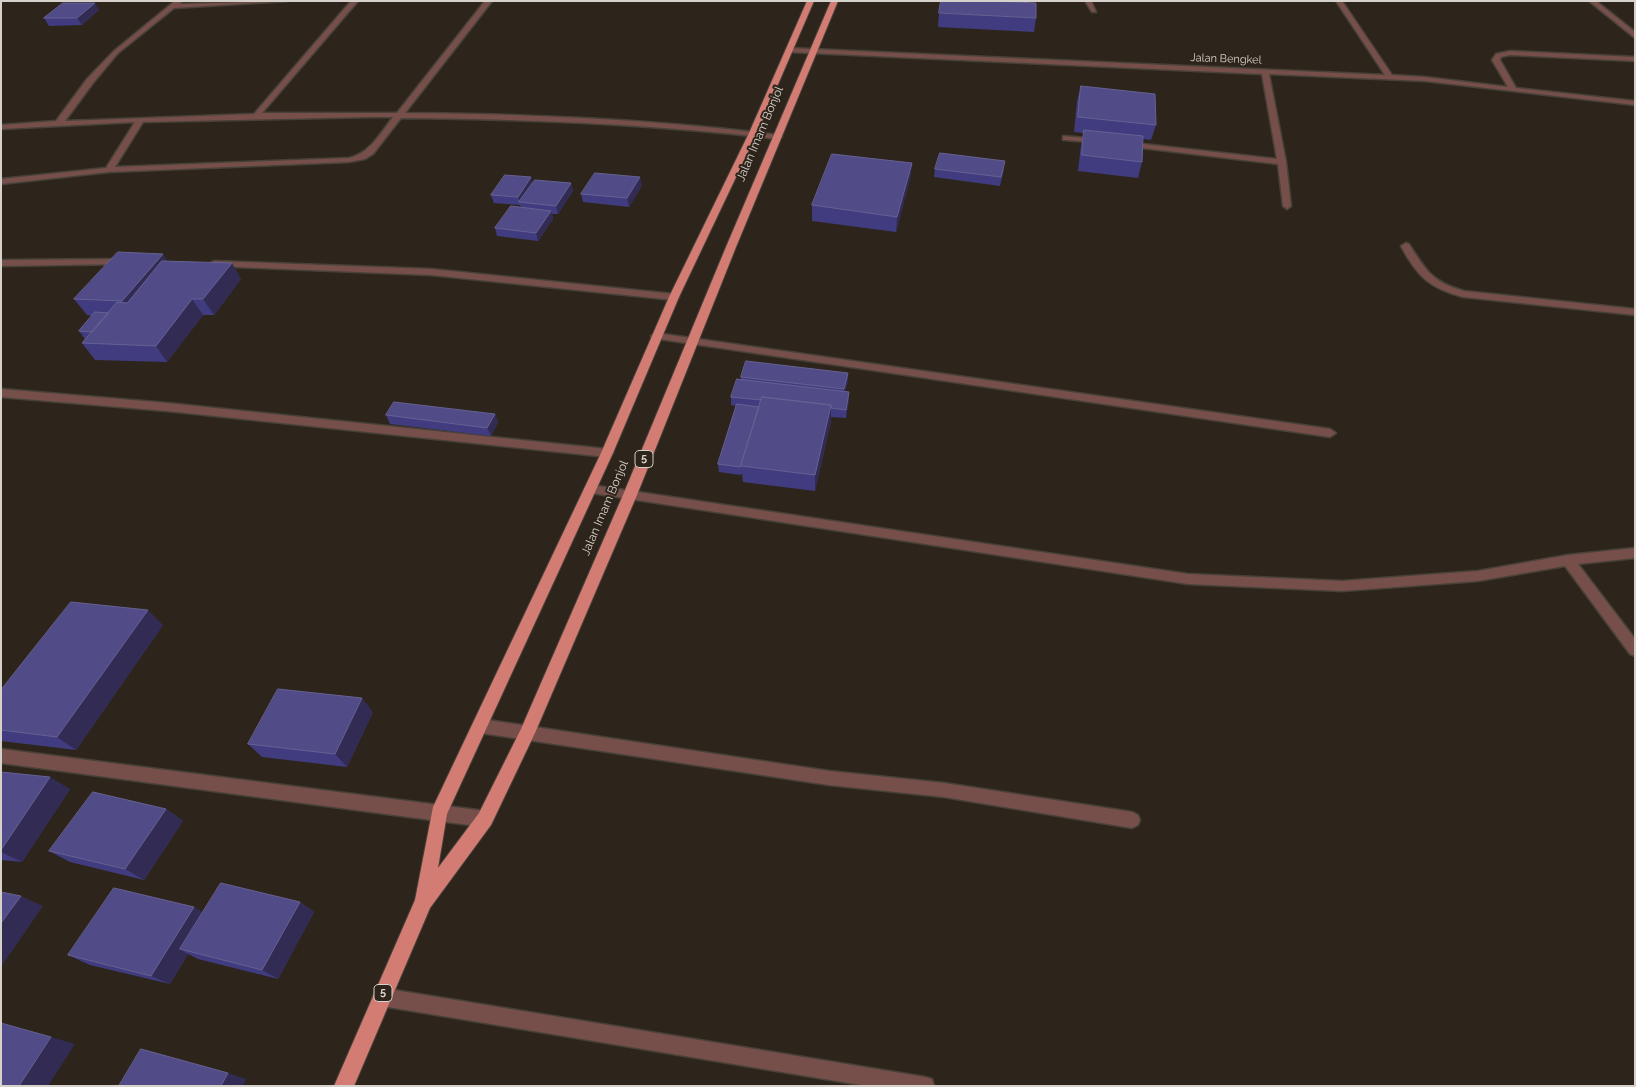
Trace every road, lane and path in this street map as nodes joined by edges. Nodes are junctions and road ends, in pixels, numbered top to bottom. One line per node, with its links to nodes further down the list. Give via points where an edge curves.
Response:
1 (285, 1): 9 (street)
2 (355, 1): 20 (street)
3 (489, 1): 19 (street)
4 (811, 1): 12 (highway, Jalan Imam Bonjol / 5)
5 (835, 1): 13 (highway, Jalan Imam Bonjol / 5)
6 (1088, 1): 10 (street)
7 (1339, 1): 16 (street)
8 (1592, 1): 11 (street)
9 (176, 3): 22 (street, via 116,52)
10 (1094, 11)
11 (1635, 36)
12 (789, 50): 13 (street, Jalan Bengkel); 24 (highway, Jalan Imam Bonjol / 5)
13 (815, 52): 15 (street, Jalan Bengkel); 25 (highway, Jalan Imam Bonjol / 5)
14 (1635, 59): 17 (street, via 1498,55 1496,60)
15 (1264, 72): 16 (street, Jalan Bengkel); 29 (street)
16 (1390, 77): 17 (street, Jalan Bengkel)
17 (1513, 89): 18 (street, Jalan Bengkel)
18 (1635, 103)
19 (399, 115): 20 (street); 24 (street, via 633,122); 30 (street, via 370,152 357,159)
20 (256, 116): 21 (street)
21 (140, 120): 22 (street); 30 (street)
22 (59, 123): 23 (street)
23 (1, 127)
24 (753, 133): 25 (street); 37 (highway, Jalan Imam Bonjol / 5)
25 (778, 137): 40 (highway, Jalan Imam Bonjol / 5)
26 (1066, 138): 27 (street)
27 (1106, 142)
28 (1115, 143): 29 (street)
29 (1282, 162): 32 (street)
30 (109, 170): 31 (street)
31 (1, 182)
32 (1288, 206)
33 (1406, 246): 38 (street, via 1427,280 1462,294)
34 (131, 262): 35 (street)
35 (1, 263)
36 (206, 264): 37 (street, via 431,272)
37 (674, 297): 39 (highway, Jalan Imam Bonjol / 5)
38 (1635, 312)
39 (656, 336): 40 (street); 44 (highway, Jalan Imam Bonjol / 5)
40 (693, 340): 43 (street); 46 (highway, Jalan Imam Bonjol / 5)
41 (5, 393): 42 (street); 44 (street)
42 (1, 403)
43 (1330, 433)
44 (607, 453): 45 (highway, Jalan Imam Bonjol / 5)
45 (591, 489): 46 (street); 50 (highway, Jalan Imam Bonjol / 5)
46 (630, 495): 48 (street, via 1188,579 1342,586 1478,576); 51 (highway, Jalan Imam Bonjol / 5)
47 (1635, 553): 48 (street)
48 (1568, 560): 49 (street)
49 (1635, 650)
50 (481, 726): 51 (street); 53 (highway, Jalan Imam Bonjol / 5)
51 (527, 733): 54 (highway, Jalan Imam Bonjol / 5); 55 (street, via 829,778 944,790)
52 (1, 756): 53 (street)
53 (439, 812): 54 (street); 56 (highway, Jalan Imam Bonjol / 5)
54 (485, 819): 56 (highway, Jalan Imam Bonjol / 5)
55 (1132, 820)
56 (424, 902): 57 (highway, Jalan Imam Bonjol / 5)
57 (382, 997): 58 (highway, Jalan Imam Bonjol / 5); 59 (street)
58 (344, 1086)
59 (925, 1086)

